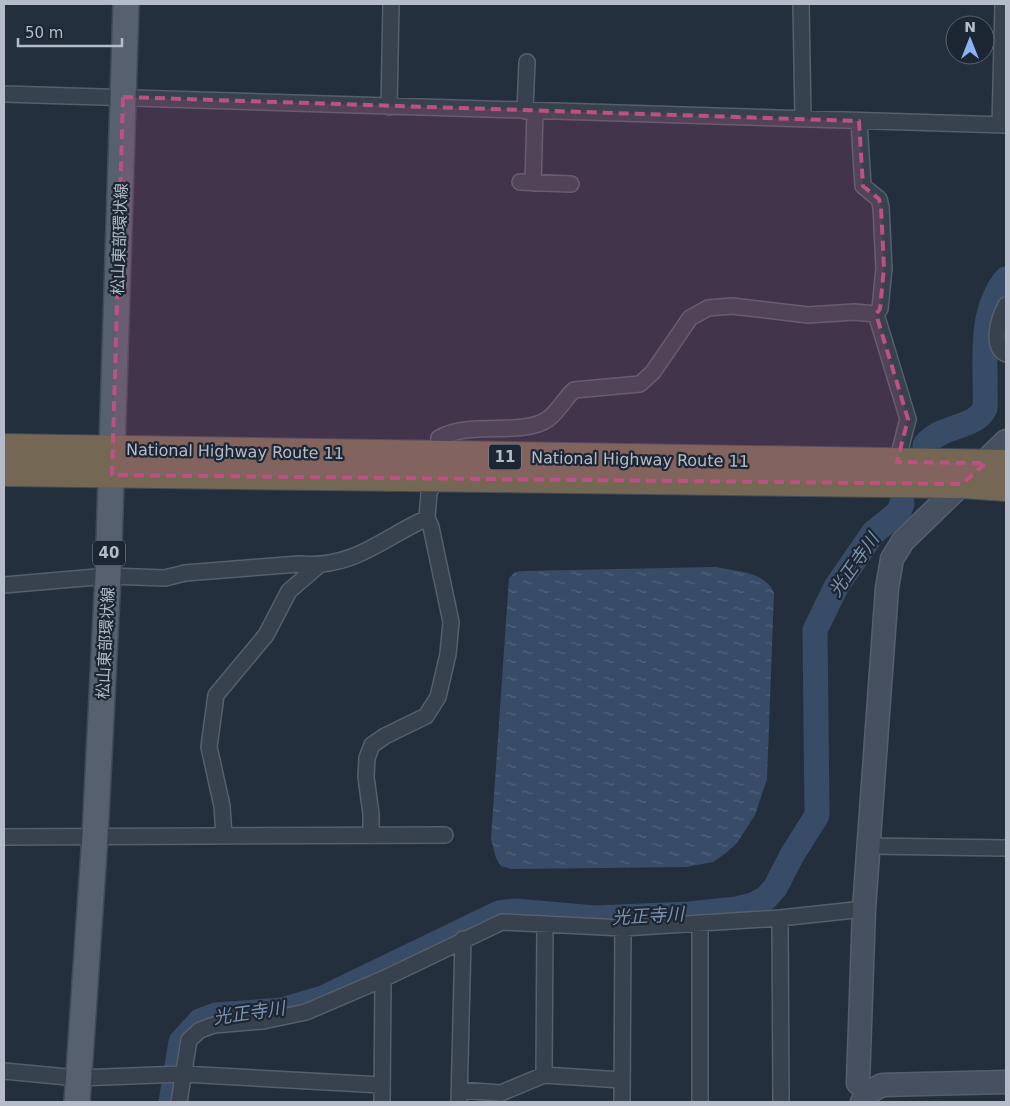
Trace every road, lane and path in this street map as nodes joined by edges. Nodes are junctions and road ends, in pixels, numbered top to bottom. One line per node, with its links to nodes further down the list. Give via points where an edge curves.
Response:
1 (126, 4): 7 (main road, 松山東部環状線 / 40)
2 (391, 4): 8 (street)
3 (802, 4): 10 (street)
4 (1003, 4): 12 (street)
5 (527, 62): 9 (street)
6 (4, 94): 7 (street)
7 (123, 97): 8 (street); 19 (main road, 松山東部環状線 / 40)
8 (389, 108): 9 (street)
9 (530, 112): 10 (street); 13 (street, via 526,182)
10 (803, 120): 11 (street)
11 (859, 121): 12 (street); 15 (street, via 863,186 879,199 881,206 884,268 880,309)
12 (1003, 125)
13 (571, 184)
14 (1006, 305): 16 (street, via 998,324 998,342)
15 (876, 314): 20 (street, via 908,419); 22 (street, via 808,315 732,306 708,308 690,318 653,372 640,384 574,390 556,412 534,425 447,434 439,438)
16 (1006, 354)
17 (1006, 441): 21 (street)
18 (4, 448): 19 (highway, National Highway Route 11 / 11)
19 (112, 461): 22 (highway, National Highway Route 11 / 11); 23 (highway, National Highway Route 11 / 11); 28 (main road, 松山東部環状線 / 40)
20 (897, 462): 21 (highway, National Highway Route 11 / 11); 22 (highway, National Highway Route 11 / 11)
21 (996, 464): 24 (street)
22 (437, 466): 24 (highway, National Highway Route 11 / 11); 26 (street, via 429,492)
23 (4, 472)
24 (962, 484): 25 (highway, National Highway Route 11 / 11); 35 (street, via 903,541 892,559 887,588)
25 (1006, 487)
26 (427, 518): 27 (street, via 403,529 376,548); 33 (street, via 450,622 448,654 438,697 426,716 372,745 367,758 366,777)
27 (318, 566): 28 (street, via 299,564 185,573 164,578); 32 (street, via 289,591 266,634 216,695 209,747 222,806)
28 (108, 576): 29 (street); 31 (main road, 松山東部環状線 / 40)
29 (4, 585)
30 (445, 835): 33 (street)
31 (95, 836): 32 (street); 34 (street); 50 (main road, 松山東部環状線 / 40)
32 (224, 836): 33 (street)
33 (370, 836)
34 (4, 837)
35 (870, 846): 36 (street); 37 (street)
36 (1006, 848)
37 (864, 908): 38 (street); 52 (street, via 858,1083)
38 (780, 918): 39 (street); 57 (street)
39 (700, 923): 41 (street); 56 (street)
40 (545, 924): 41 (street); 42 (street, via 502,922); 46 (street)
41 (623, 928): 47 (street)
42 (463, 939): 43 (street); 51 (street)
43 (384, 978): 45 (street, via 306,1012 263,1021 214,1025 200,1030 189,1040); 49 (street)
44 (4, 1071): 50 (street)
45 (183, 1074): 49 (street); 50 (street); 53 (street)
46 (544, 1075): 47 (street); 51 (street, via 501,1092)
47 (622, 1080): 55 (street)
48 (1006, 1082): 52 (street, via 882,1085)
49 (382, 1085): 54 (street)
50 (77, 1090)
51 (459, 1096)
52 (866, 1097)
53 (179, 1102)
54 (382, 1102)
55 (622, 1102)
56 (700, 1102)
57 (781, 1102)

